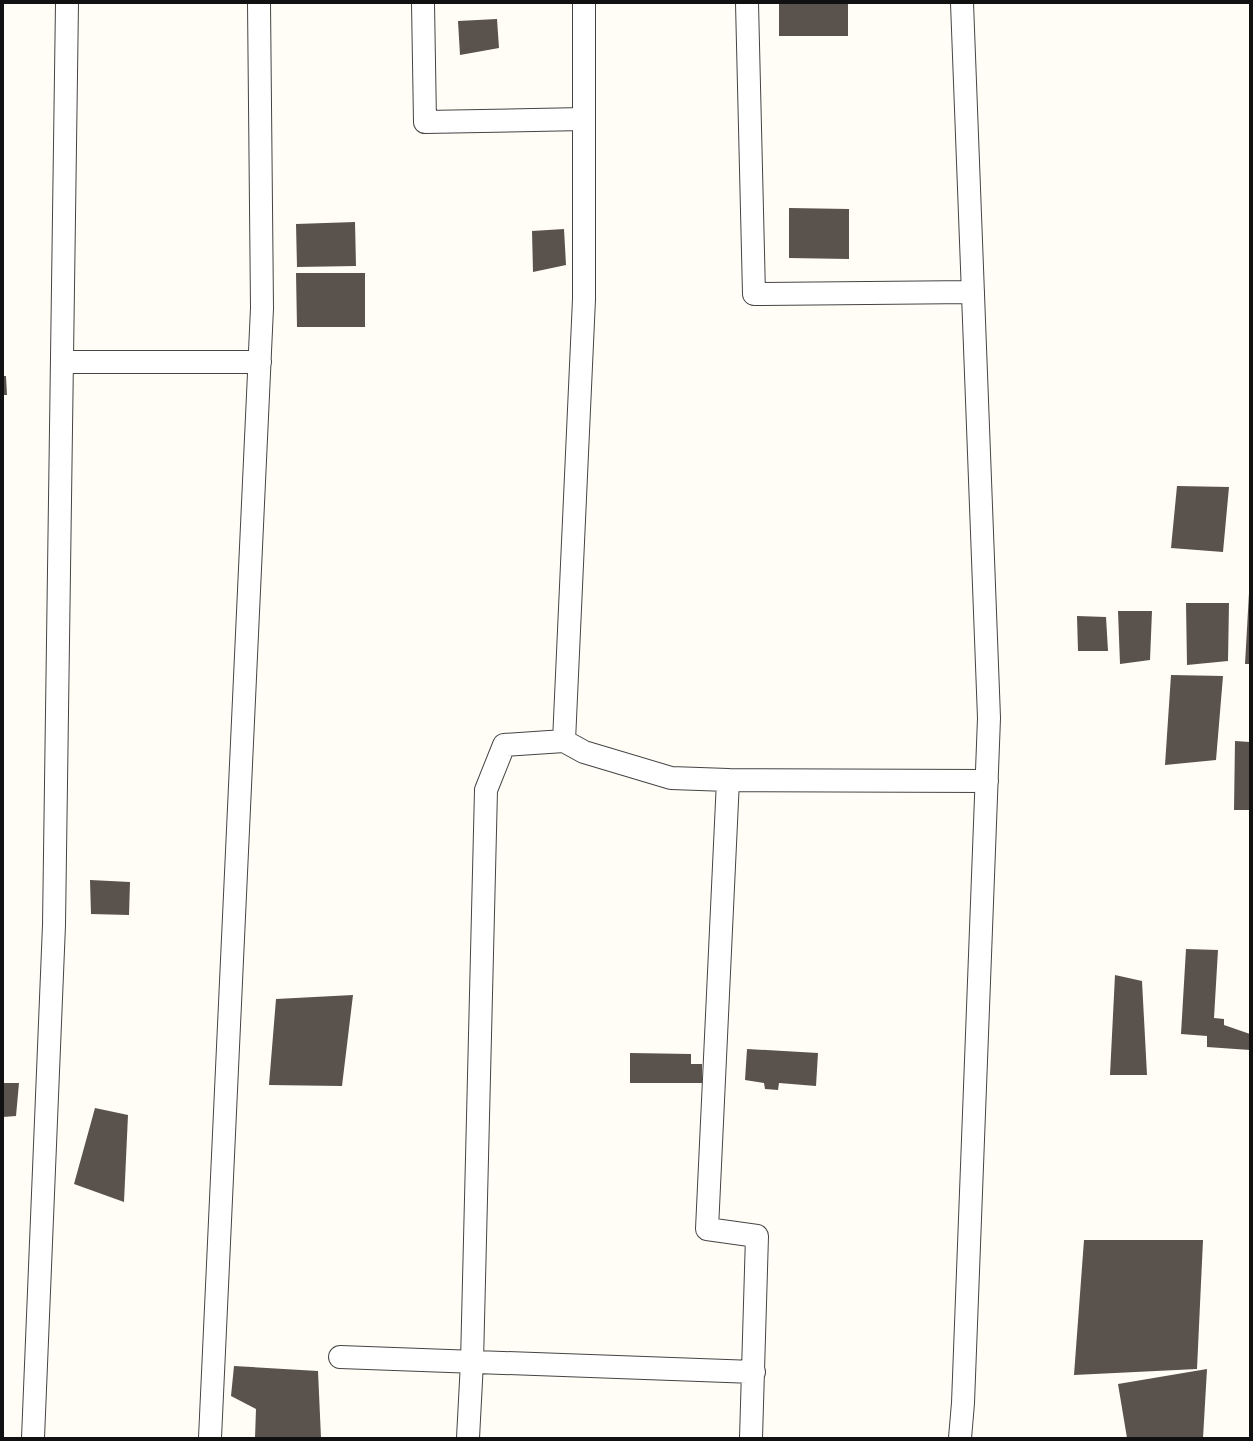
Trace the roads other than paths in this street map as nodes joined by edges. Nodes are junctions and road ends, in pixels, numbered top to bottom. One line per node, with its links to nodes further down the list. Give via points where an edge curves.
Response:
1 (67, 3): 9 (street)
2 (259, 3): 10 (street, via 262,308)
3 (423, 3): 7 (street, via 425,122)
4 (584, 3): 7 (street)
5 (747, 3): 8 (street, via 754,294)
6 (962, 3): 8 (street)
7 (584, 120): 11 (street, via 584,299)
8 (973, 292): 13 (street, via 989,718)
9 (62, 362): 10 (street); 17 (street, via 54,925)
10 (260, 362): 18 (street)
11 (564, 741): 12 (street, via 584,752 671,778); 15 (street, via 504,745 486,790)
12 (728, 780): 13 (street); 16 (street, via 707,1229 757,1236)
13 (987, 781): 21 (street)
14 (340, 1357): 15 (street)
15 (472, 1362): 16 (street); 19 (street)
16 (754, 1372): 20 (street)
17 (33, 1438)
18 (210, 1438)
19 (468, 1438)
20 (751, 1438)
21 (960, 1438)

